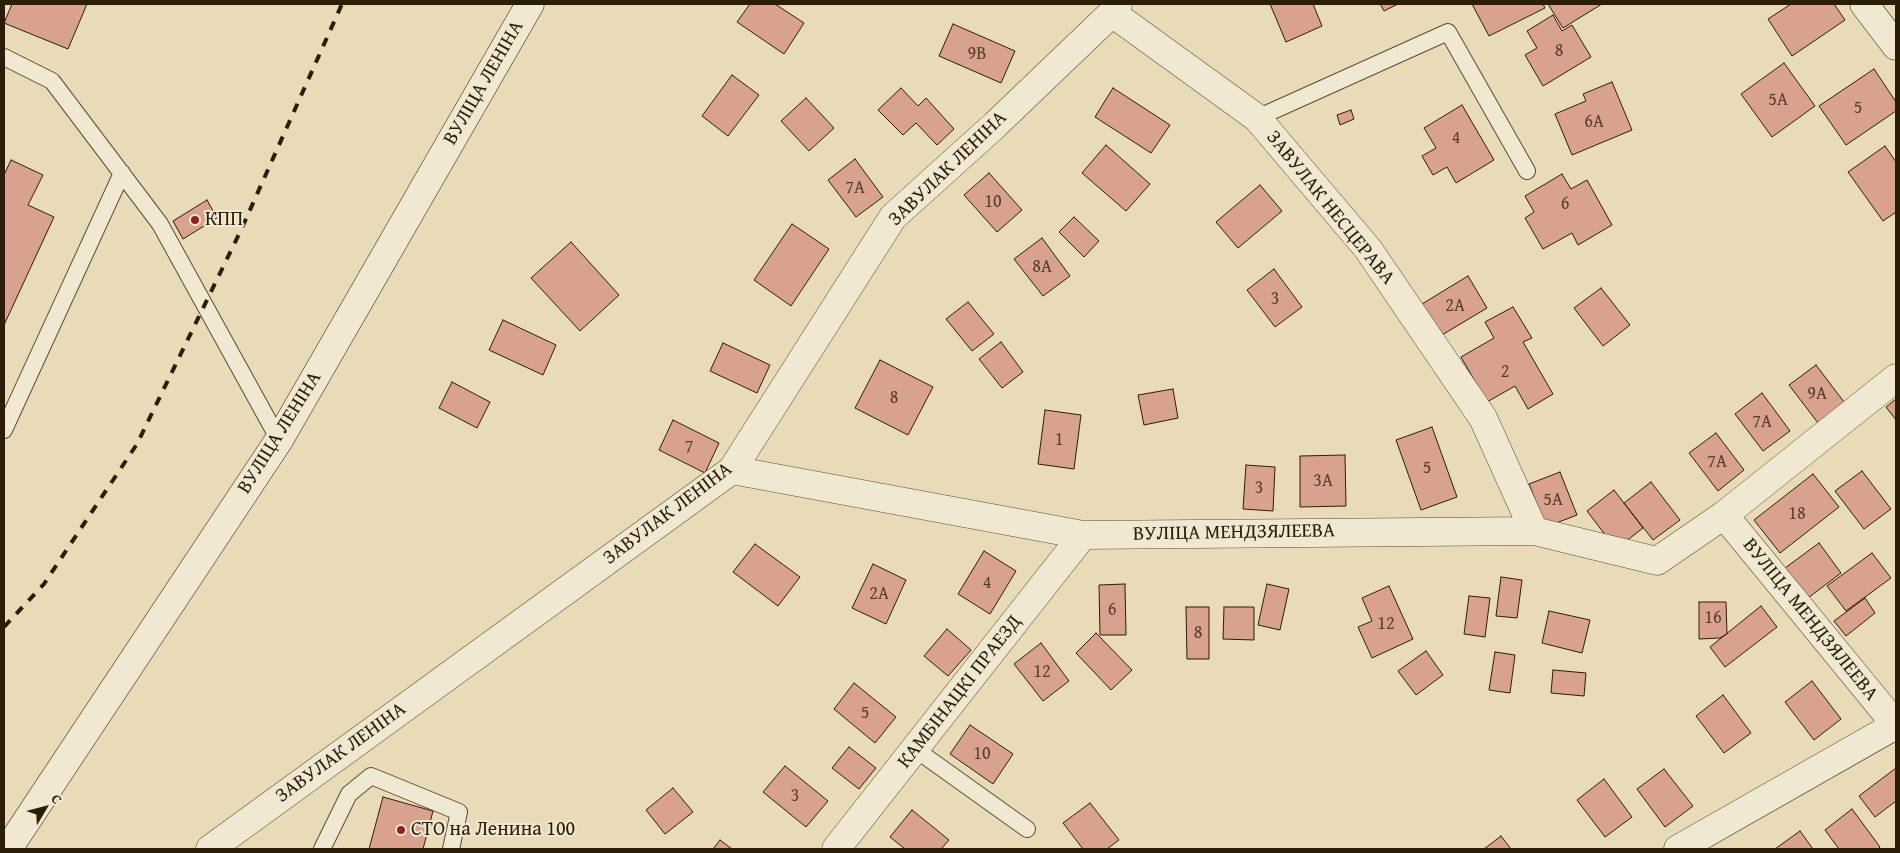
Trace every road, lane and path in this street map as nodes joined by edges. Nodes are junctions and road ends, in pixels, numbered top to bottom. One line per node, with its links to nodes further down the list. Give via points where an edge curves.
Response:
1 (530, 4): 11 (street, ВУЛІЦА ЛЕНІНА)
2 (1864, 4): 4 (street)
3 (1115, 8): 6 (street, ЗАВУЛАК НЕСЦЕРАВА); 12 (street, ЗАВУЛАК ЛЕНІНА, via 893,217)
4 (1896, 46)
5 (4, 57): 8 (lane, via 52,80)
6 (1257, 118): 7 (lane, via 1448,32); 14 (street, ЗАВУЛАК НЕСЦЕРАВА, via 1368,249 1482,418)
7 (1527, 171)
8 (122, 174): 10 (lane); 11 (lane, via 160,224)
9 (1896, 378): 13 (street, ВУЛІЦА МЕНДЗЯЛЕЕВА)
10 (4, 430)
11 (279, 440): 19 (street, ВУЛІЦА ЛЕНІНА)
12 (732, 470): 15 (street, ВУЛІЦА МЕНДЗЯЛЕЕВА); 20 (street, ЗАВУЛАК ЛЕНІНА)
13 (1724, 515): 14 (street, ВУЛІЦА МЕНДЗЯЛЕЕВА, via 1657,561); 16 (street, ВУЛІЦА МЕНДЗЯЛЕЕВА)
14 (1534, 530): 15 (street, ВУЛІЦА МЕНДЗЯЛЕЕВА)
15 (1083, 535): 17 (street, КАМБІНАЦКІ ПРАЕЗД)
16 (1896, 725): 24 (street)
17 (915, 748): 18 (lane); 23 (street, КАМБІНАЦКІ ПРАЕЗД)
18 (1027, 829)
19 (8, 849)
20 (210, 849)
21 (322, 849): 22 (lane, via 349,794 371,776 459,812)
22 (451, 849)
23 (836, 849)
24 (1678, 849)

